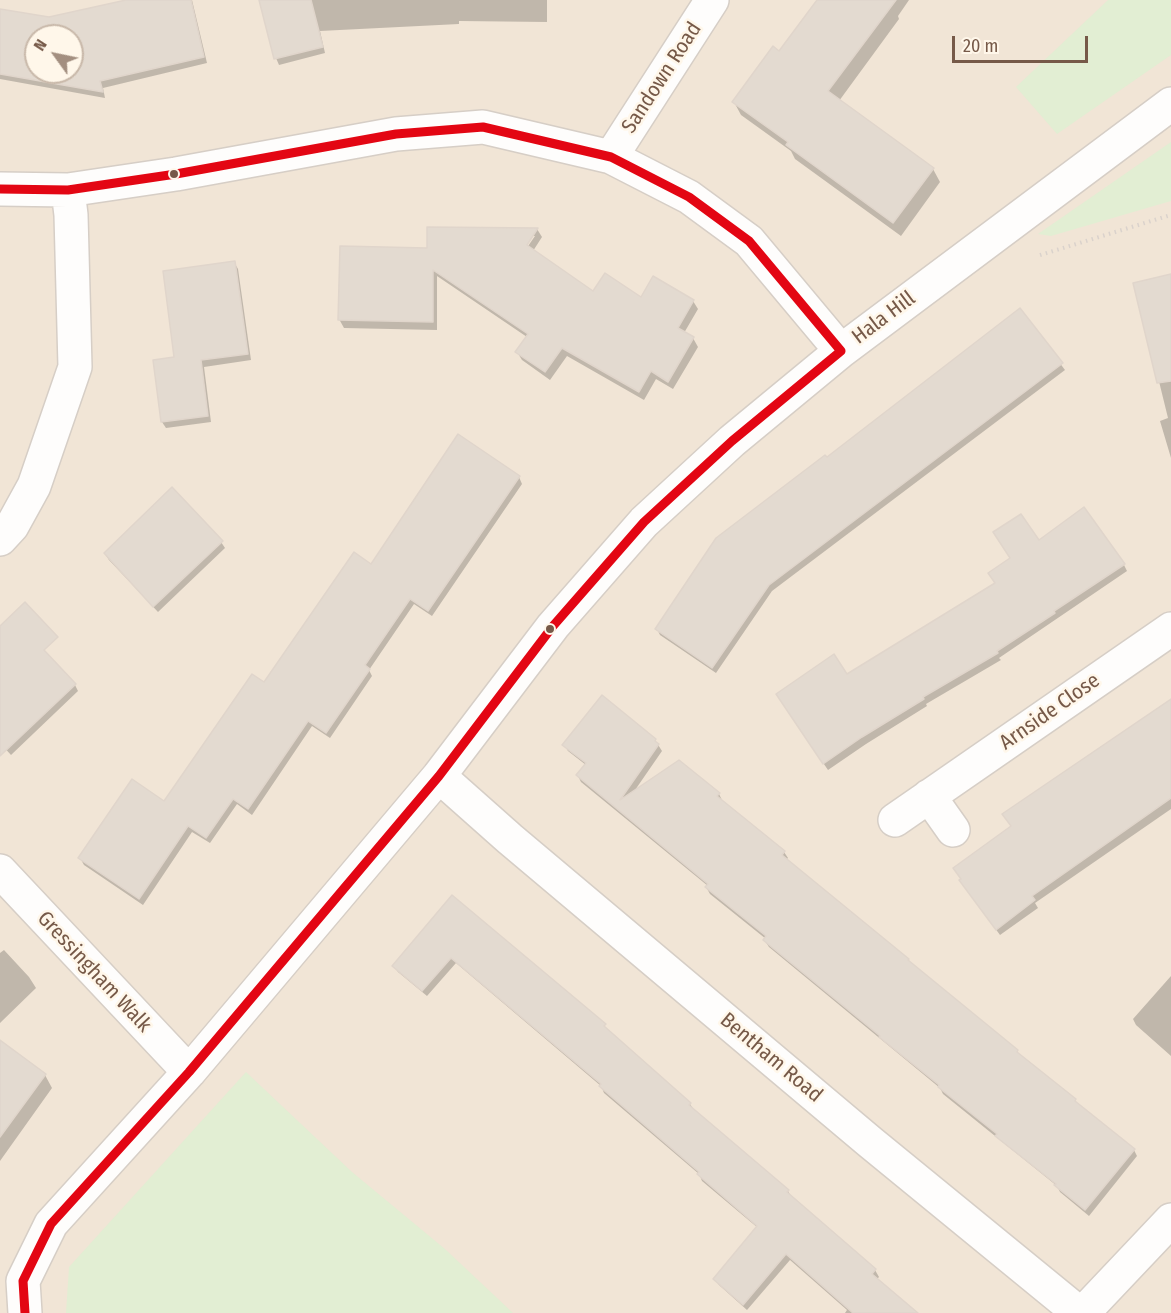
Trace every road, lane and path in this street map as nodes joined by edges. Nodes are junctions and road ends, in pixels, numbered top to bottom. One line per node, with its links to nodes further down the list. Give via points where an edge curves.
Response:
1 (712, 0): 3 (street, Sandown Road)
2 (1171, 104): 8 (street, Hala Hill)
3 (611, 156): 5 (street, via 483,128 396,134); 8 (street, via 689,197 749,241)
4 (0, 189): 5 (street)
5 (68, 190): 9 (street, via 75,367 34,486 12,526)
6 (1171, 215): 7 (path)
7 (1033, 257)
8 (841, 351): 11 (street, Hala Hill, via 732,441 644,522 553,626)
9 (0, 539)
10 (1171, 629): 12 (street, Arnside Close)
11 (439, 776): 16 (street, Hala Hill); 19 (street, Bentham Road, via 843,1119)
12 (929, 796): 13 (street, Arnside Close); 14 (street)
13 (895, 820)
14 (953, 830)
15 (0, 872): 16 (street, Gressingham Walk)
16 (189, 1072): 18 (street, Hala Hill, via 51,1224 23,1281)
17 (1171, 1220): 19 (street)
18 (26, 1313)
19 (1081, 1313)

